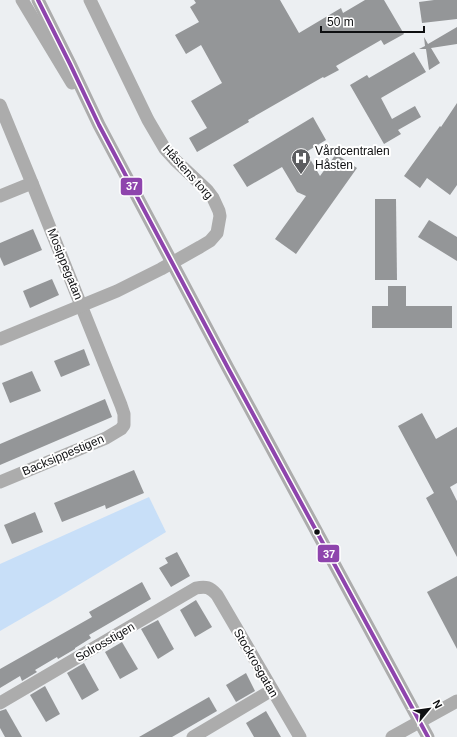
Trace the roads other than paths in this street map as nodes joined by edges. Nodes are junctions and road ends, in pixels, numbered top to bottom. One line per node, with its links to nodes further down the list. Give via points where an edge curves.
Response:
1 (22, 0): 5 (street)
2 (38, 0): 5 (street)
3 (90, 0): 8 (street, Håstens torg, via 148,120 165,149 207,190 219,211 217,233 210,241)
4 (0, 105): 6 (street, Mosippegatan)
5 (99, 125): 8 (street)
6 (32, 183): 7 (street); 9 (street, Mosippegatan)
7 (0, 196)
8 (172, 262): 9 (street, Håstens torg, via 117,291); 17 (street)
9 (81, 305): 10 (street, Håstens torg); 11 (street, Mosippegatan, via 121,405)
10 (0, 339)
11 (124, 425): 12 (street, Backsippestigen, via 106,438)
12 (0, 482)
13 (211, 589): 14 (street, Stockrosgatan, via 217,595); 16 (street, Solrosstigen, via 196,588)
14 (272, 690): 18 (street); 19 (street, Stockrosgatan)
15 (457, 701): 17 (street)
16 (0, 703)
17 (420, 722): 20 (street); 21 (street)
18 (193, 737)
19 (300, 737)
20 (392, 737)
21 (428, 737)

